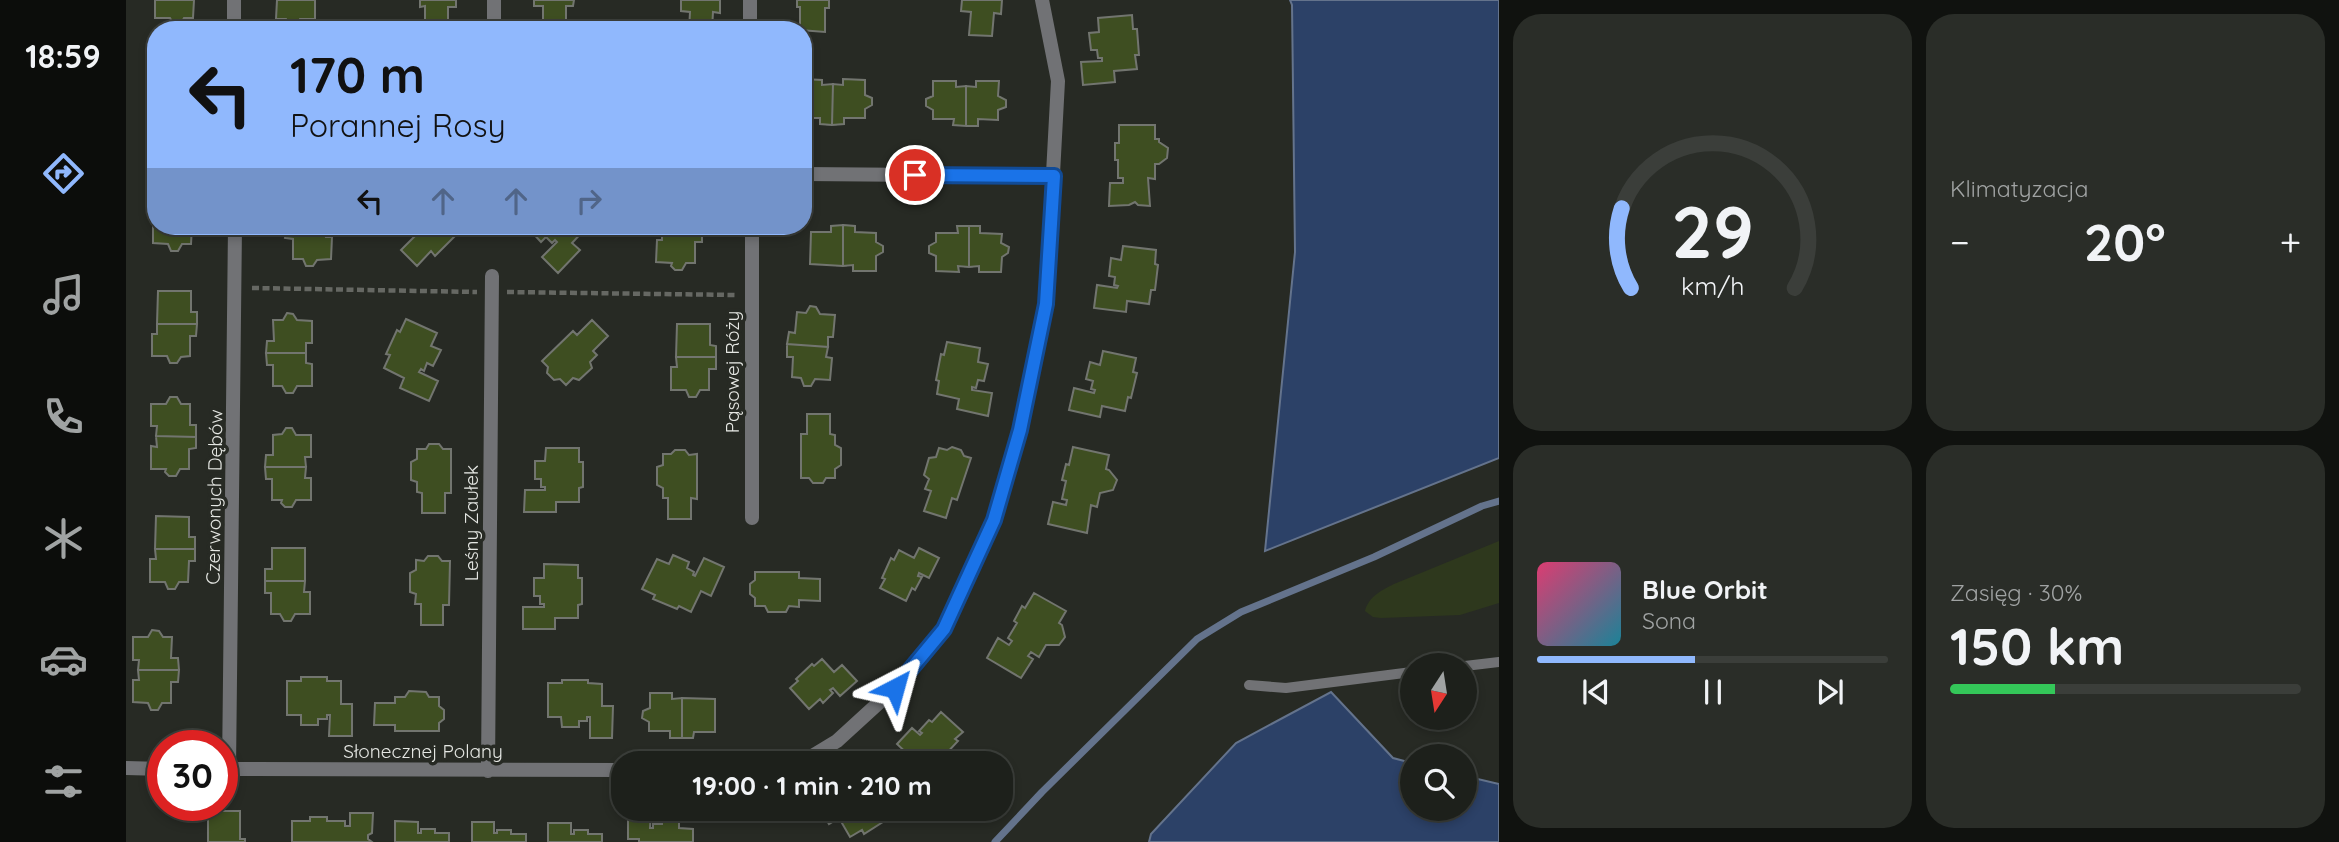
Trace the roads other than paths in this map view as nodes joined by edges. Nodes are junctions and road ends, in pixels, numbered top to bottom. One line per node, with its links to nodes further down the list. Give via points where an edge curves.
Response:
1 (234, 0): 5 (street)
2 (494, 0): 6 (street)
3 (750, 0): 7 (street)
4 (1042, 0): 9 (street, via 1058,81)
5 (234, 21)
6 (494, 21)
7 (750, 21)
8 (812, 174): 9 (street)
9 (1054, 176): 19 (street, via 1046,304 1020,430 994,520 944,629 895,688)
10 (235, 235): 18 (street, Czerwonych Dębów)
11 (752, 235): 13 (street, Pąsowej Róży)
12 (492, 276): 24 (street, Leśny Zaułek)
13 (752, 518)
14 (1499, 662): 15 (lane)
15 (1477, 665)
16 (1400, 674): 17 (lane, via 1286,688)
17 (1249, 685)
18 (227, 730)
19 (820, 751)
20 (126, 768): 21 (street)
21 (147, 769)
22 (238, 769): 24 (street, Słonecznej Polany)
23 (611, 770): 24 (street, Słonecznej Polany)
24 (488, 771)

